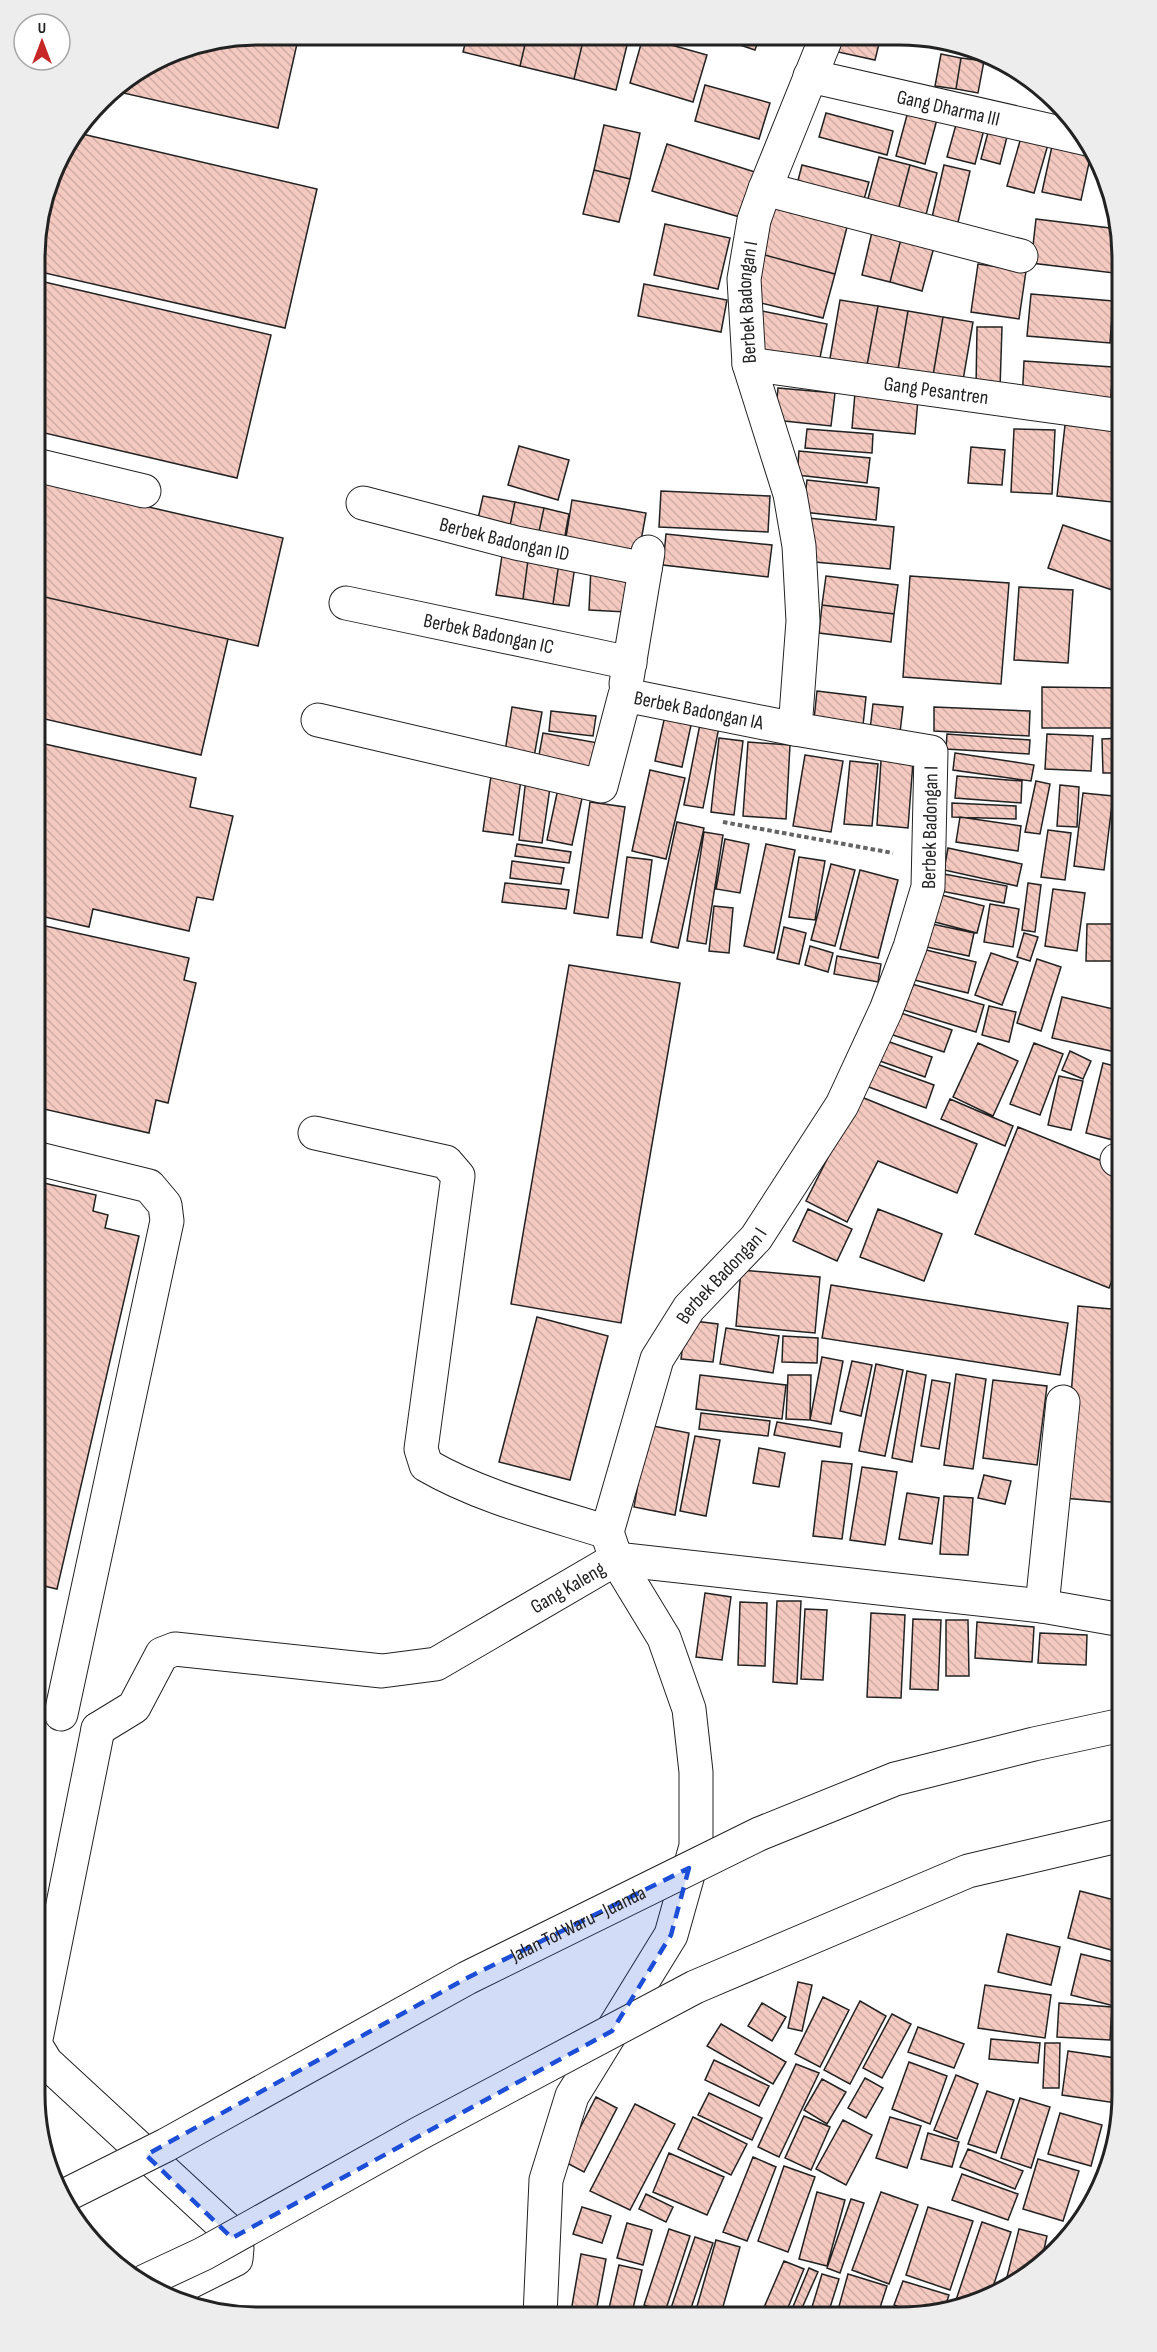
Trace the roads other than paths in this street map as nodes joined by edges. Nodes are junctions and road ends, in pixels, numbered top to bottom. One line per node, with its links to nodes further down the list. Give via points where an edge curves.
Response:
1 (823, 45): 2 (main road, Berbek Badongan I)
2 (810, 76): 3 (main road, Gang Dharma III); 4 (main road, Berbek Badongan I)
3 (1073, 136)
4 (765, 189): 5 (main road); 6 (main road, Berbek Badongan I, via 754,220 744,279)
5 (1021, 256)
6 (748, 364): 7 (main road, Gang Pesantren); 14 (main road, Berbek Badongan I, via 790,494 799,546 803,621)
7 (1112, 415)
8 (45, 467): 9 (main road)
9 (144, 491)
10 (363, 503): 12 (main road, Berbek Badongan ID, via 516,543 647,560)
11 (346, 603): 12 (main road, Berbek Badongan IC)
12 (627, 679): 13 (main road, Berbek Badongan IA, via 601,786); 14 (main road, Berbek Badongan IA)
13 (318, 720)
14 (795, 729): 18 (main road, Berbek Badongan I, via 931,752 928,887 886,1011 842,1105 756,1238 689,1308 657,1359)
15 (315, 1133): 18 (main road, via 446,1162 458,1176 421,1449 426,1465)
16 (45, 1160): 21 (main road, via 149,1185 165,1205 167,1221)
17 (1063, 1402): 19 (main road)
18 (611, 1546): 19 (main road, Gang Kaleng); 23 (main road, Gang Kaleng, via 436,1664 382,1671 175,1649 162,1654 134,1707); 30 (main road, via 664,1638 689,1709 696,1772 696,1846 671,1935 569,2106 546,2180)
19 (1042, 1606): 20 (main road, Gang Kaleng)
20 (1112, 1618)
21 (48, 1711): 23 (main road)
22 (1112, 1727): 27 (main road, Jalan Tol Waru–Juanda, bridge, via 895,1779 759,1834 467,1978 166,2145)
23 (98, 1729): 25 (main road)
24 (1112, 1837): 28 (main road, bridge, via 968,1871 695,1987 203,2254)
25 (45, 1994)
26 (45, 2060): 29 (main road, via 229,2231 237,2248 236,2259)
27 (70, 2193)
28 (152, 2278)
29 (174, 2290)
30 (540, 2307)

